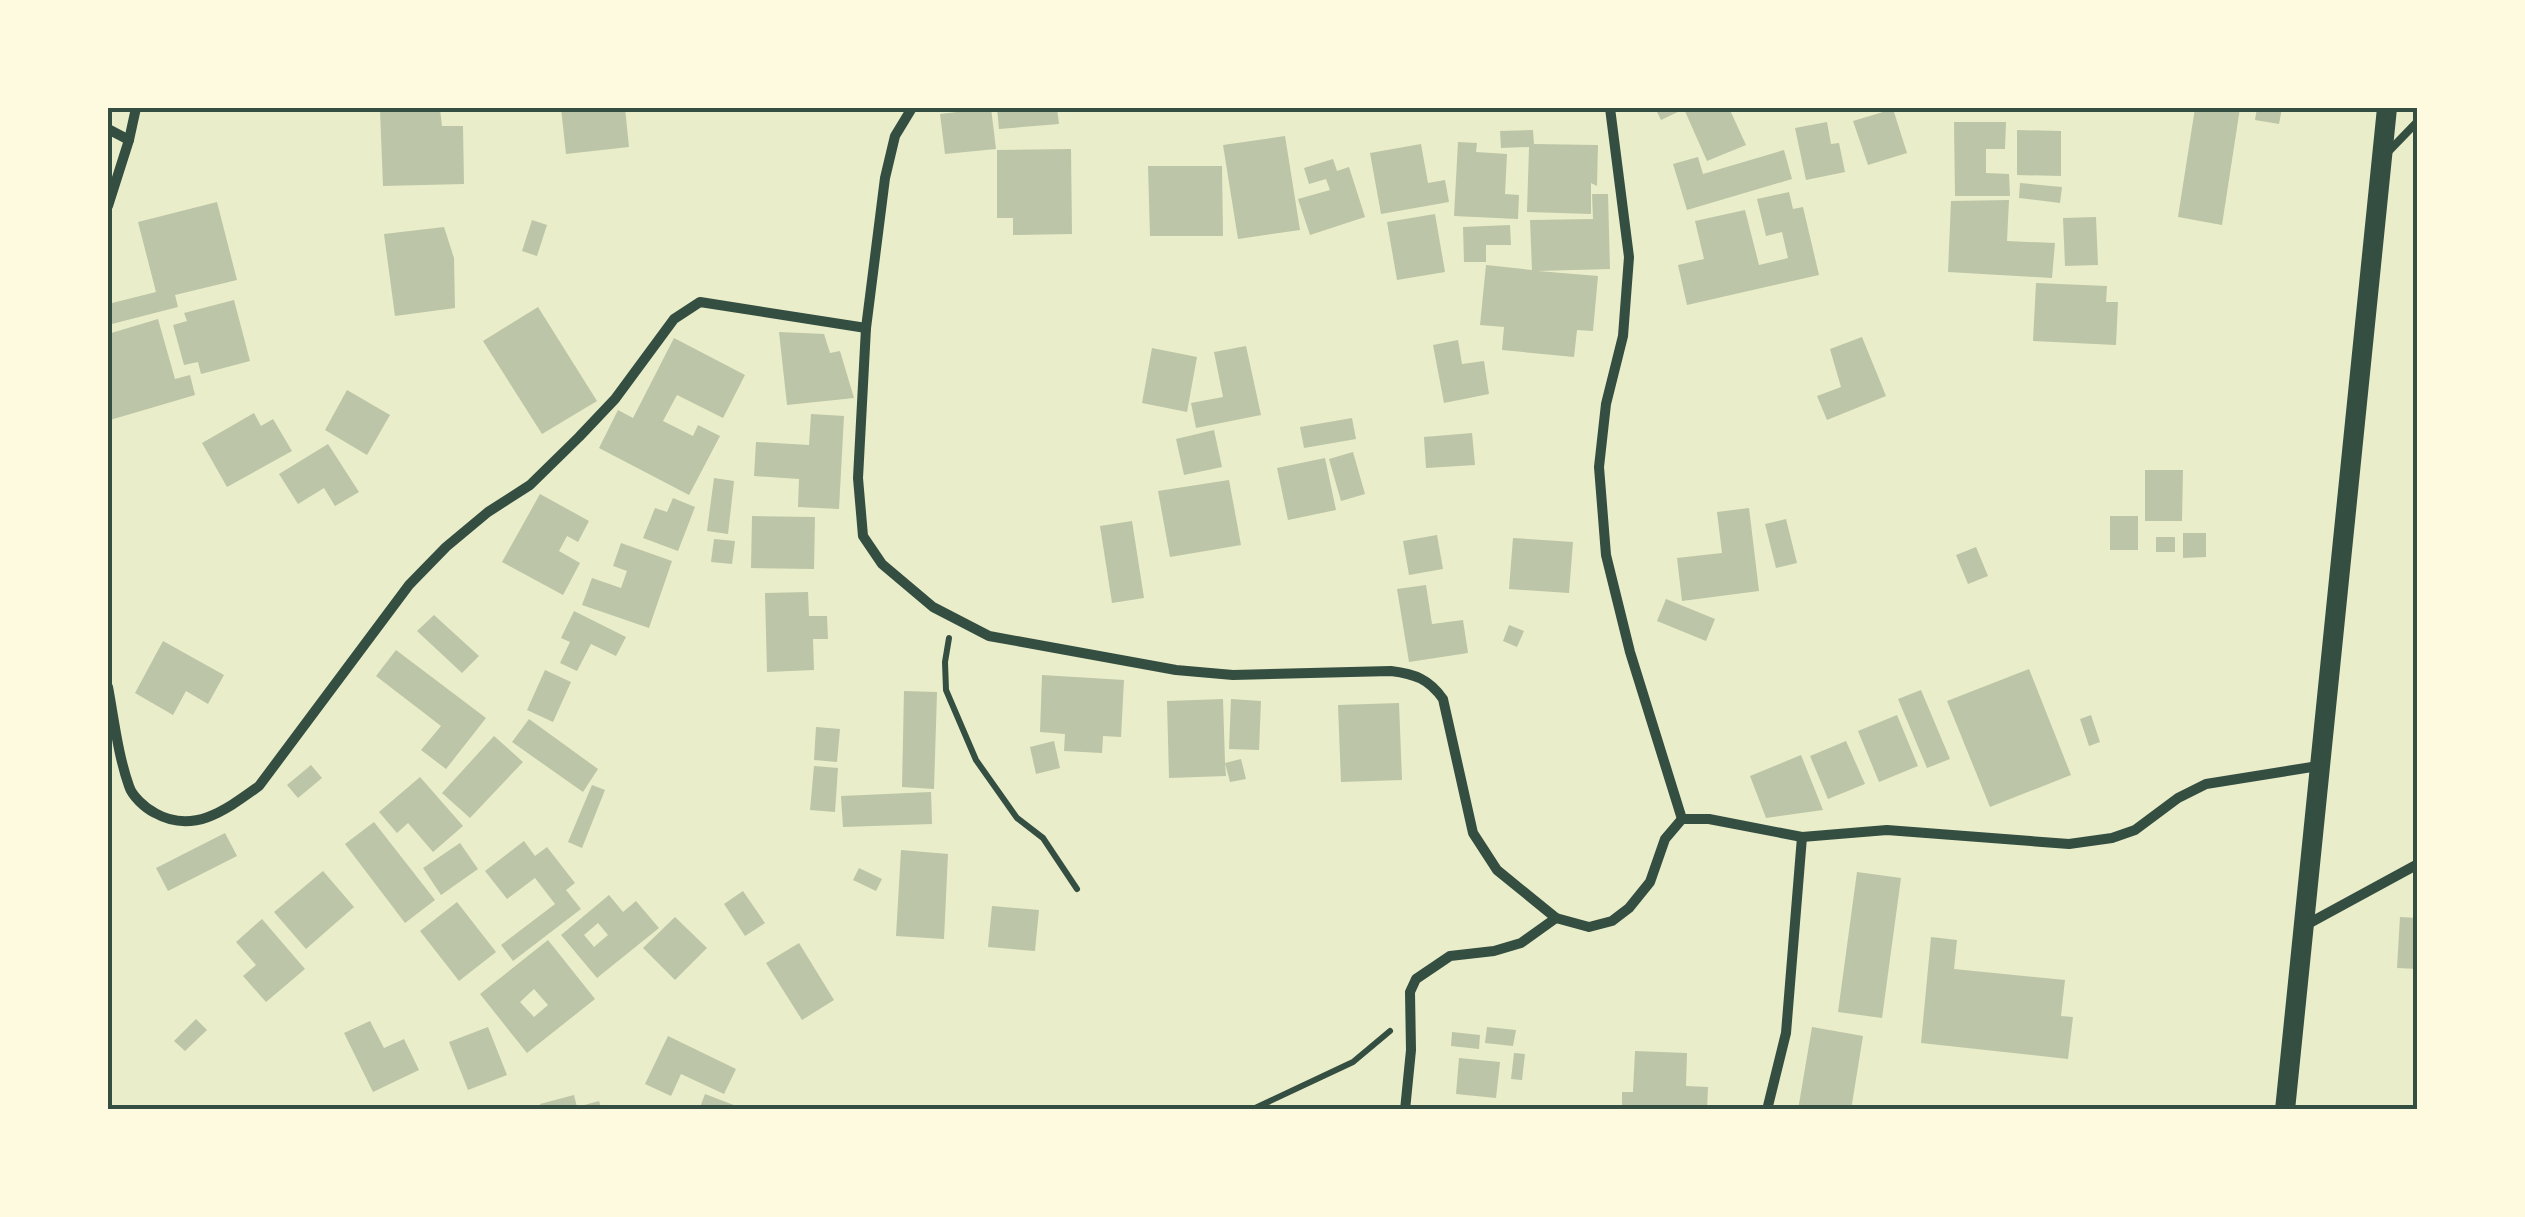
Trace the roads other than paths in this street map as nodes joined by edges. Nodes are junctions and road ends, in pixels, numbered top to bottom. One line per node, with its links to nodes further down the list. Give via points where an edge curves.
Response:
1 (136, 108): 7 (street)
2 (912, 108): 10 (street, via 895,136 885,178)
3 (1610, 108): 13 (street, via 1630,257 1599,467 1606,555)
4 (2387, 108): 8 (main road)
5 (2418, 121): 8 (lane)
6 (108, 128): 7 (street)
7 (129, 140): 9 (street)
8 (2382, 158): 12 (main road)
9 (108, 206)
10 (866, 328): 11 (street, via 700,302 674,320 579,438 409,584 259,786 199,822 171,822 130,790); 16 (street, via 858,478 862,536 882,564 933,607 989,636 1176,670 1391,671 1433,684 1444,699 1473,833 1497,870)
11 (108, 687)
12 (2318, 766): 14 (street, via 2206,784 2135,830 2069,844 1887,830); 17 (main road)
13 (1682, 818): 14 (street); 16 (street, via 1629,908 1588,927)
14 (1802, 837): 19 (street, via 1786,1033)
15 (2418, 864): 17 (street)
16 (1556, 918): 18 (street, via 1522,943 1450,956 1424,971 1410,992)
17 (2303, 926): 20 (main road)
18 (1405, 1110)
19 (1767, 1110)
20 (2285, 1110)

